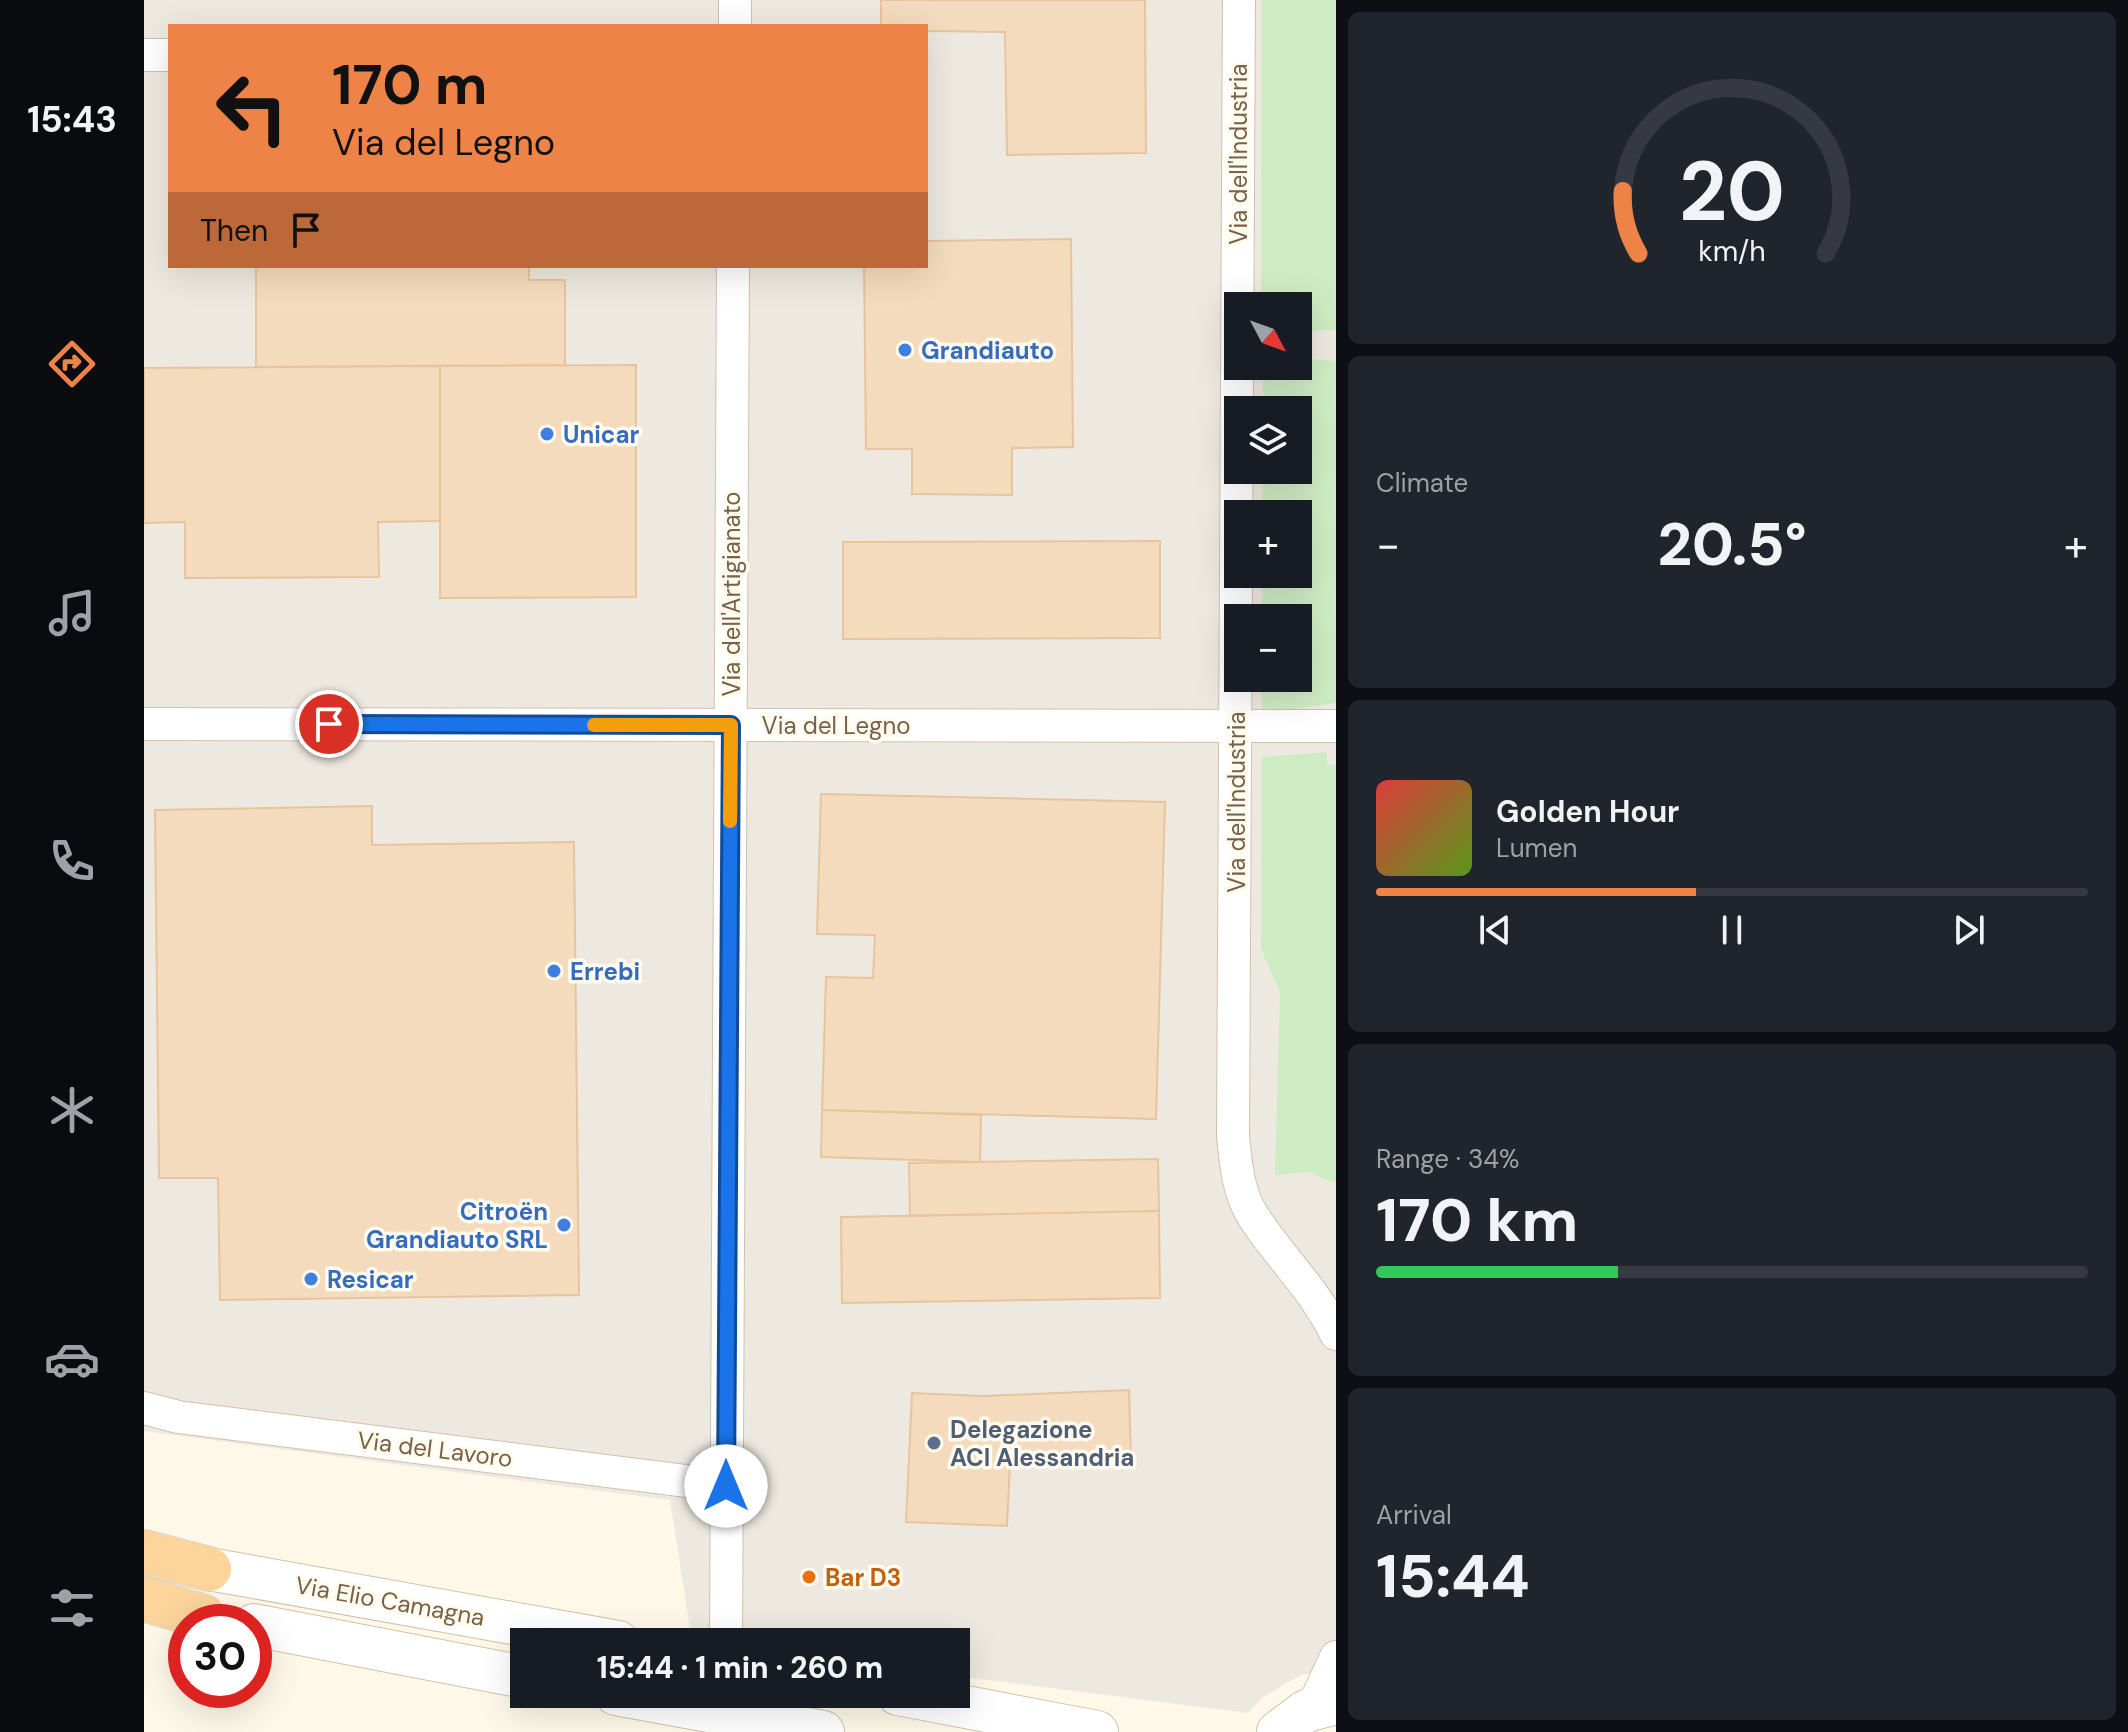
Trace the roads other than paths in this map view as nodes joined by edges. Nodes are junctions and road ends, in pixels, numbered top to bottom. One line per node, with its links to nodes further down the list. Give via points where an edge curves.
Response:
1 (735, 0): 3 (street)
2 (1239, 0): 9 (street, Via dell'Industria)
3 (735, 24)
4 (144, 55): 5 (street)
5 (168, 55)
6 (733, 268): 8 (street, Via dell'Artigianato)
7 (144, 724): 8 (street, Via del Legno)
8 (731, 725): 9 (street, Via del Legno); 13 (street, Via dell'Artigianato)
9 (1237, 725): 10 (street, Via del Legno); 11 (street, Via dell'Industria, via 1233,1137 1238,1178 1251,1214 1311,1291)
10 (1336, 726)
11 (1336, 1334)
12 (144, 1408): 13 (street, Via del Lavoro, via 178,1417)
13 (726, 1486): 23 (street, Via dell'Artigianato)
14 (144, 1552): 16 (highway)
15 (144, 1565): 16 (highway)
16 (209, 1569): 22 (street, Via Elio Camagna)
17 (144, 1599): 18 (highway)
18 (168, 1605)
19 (144, 1611): 20 (highway)
20 (168, 1614)
21 (272, 1628): 25 (street, Via Elio Camagna)
22 (540, 1628)
23 (726, 1628)
24 (1336, 1657): 28 (street, via 1318,1696)
25 (510, 1674)
26 (734, 1708): 29 (street)
27 (970, 1708): 30 (street)
28 (1299, 1720)
29 (823, 1732)
30 (1097, 1732)

